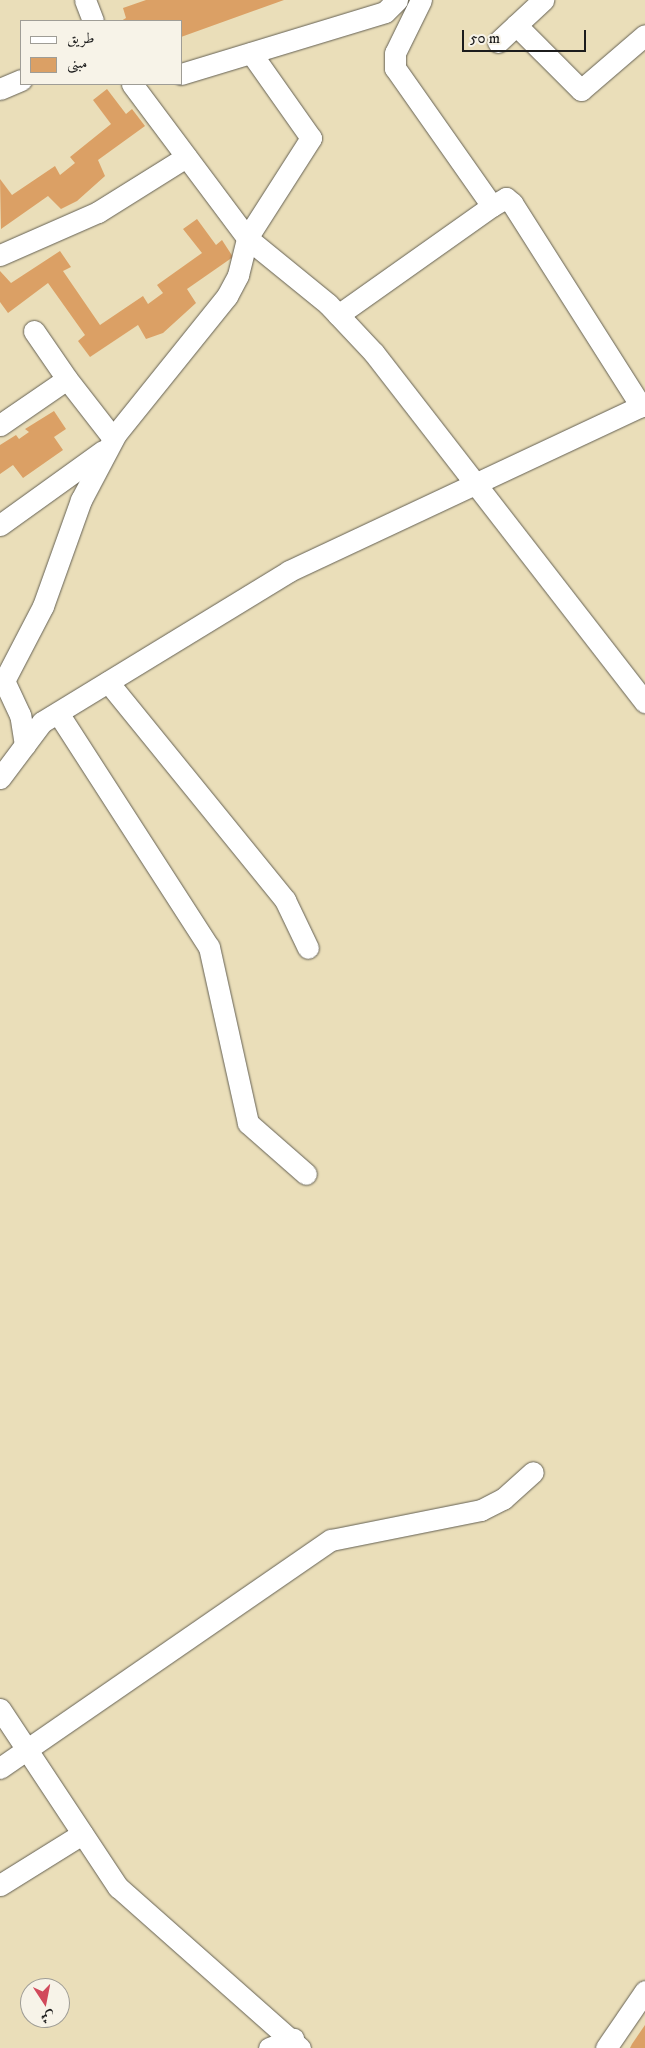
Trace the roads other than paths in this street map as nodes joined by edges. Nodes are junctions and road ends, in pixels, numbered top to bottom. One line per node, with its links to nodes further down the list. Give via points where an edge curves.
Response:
1 (85, 0): 5 (street)
2 (397, 0): 9 (street, via 385,12)
3 (421, 0): 15 (street, via 395,53 395,68)
4 (543, 0): 6 (street)
5 (93, 20)
6 (516, 25): 7 (street, via 581,90); 8 (street)
7 (645, 35)
8 (498, 42)
9 (251, 53): 10 (street); 16 (street, via 311,140)
10 (182, 74)
11 (20, 80): 13 (street)
12 (140, 85): 14 (street)
13 (0, 89)
14 (186, 157): 16 (street); 17 (street, via 98,212)
15 (492, 206): 18 (street); 21 (street, via 506,198 512,203)
16 (247, 238): 18 (street); 23 (street, via 238,275 227,296)
17 (0, 255)
18 (338, 315): 24 (street, via 374,354)
19 (34, 331): 20 (street)
20 (67, 379): 22 (street); 23 (street)
21 (643, 405): 24 (street)
22 (0, 425)
23 (110, 444): 25 (street); 28 (street, via 81,500 43,606 6,672 6,689)
24 (473, 481): 26 (street, via 289,571); 27 (street)
25 (0, 525)
26 (108, 682): 29 (street); 32 (street, via 285,900)
27 (645, 702)
28 (12, 712): 29 (street); 30 (street)
29 (50, 717): 30 (street); 33 (street, via 209,947 248,1123)
30 (25, 745): 31 (street)
31 (0, 778)
32 (308, 948)
33 (306, 1174)
34 (533, 1472): 36 (street, via 499,1502 481,1510 331,1540)
35 (0, 1709): 36 (street)
36 (29, 1750): 37 (street); 38 (street)
37 (0, 1768)
38 (82, 1834): 39 (street); 41 (street, via 140,1910)
39 (0, 1885)
40 (645, 1990): 43 (street)
41 (296, 2043): 42 (street)
42 (269, 2048)
43 (606, 2048)

